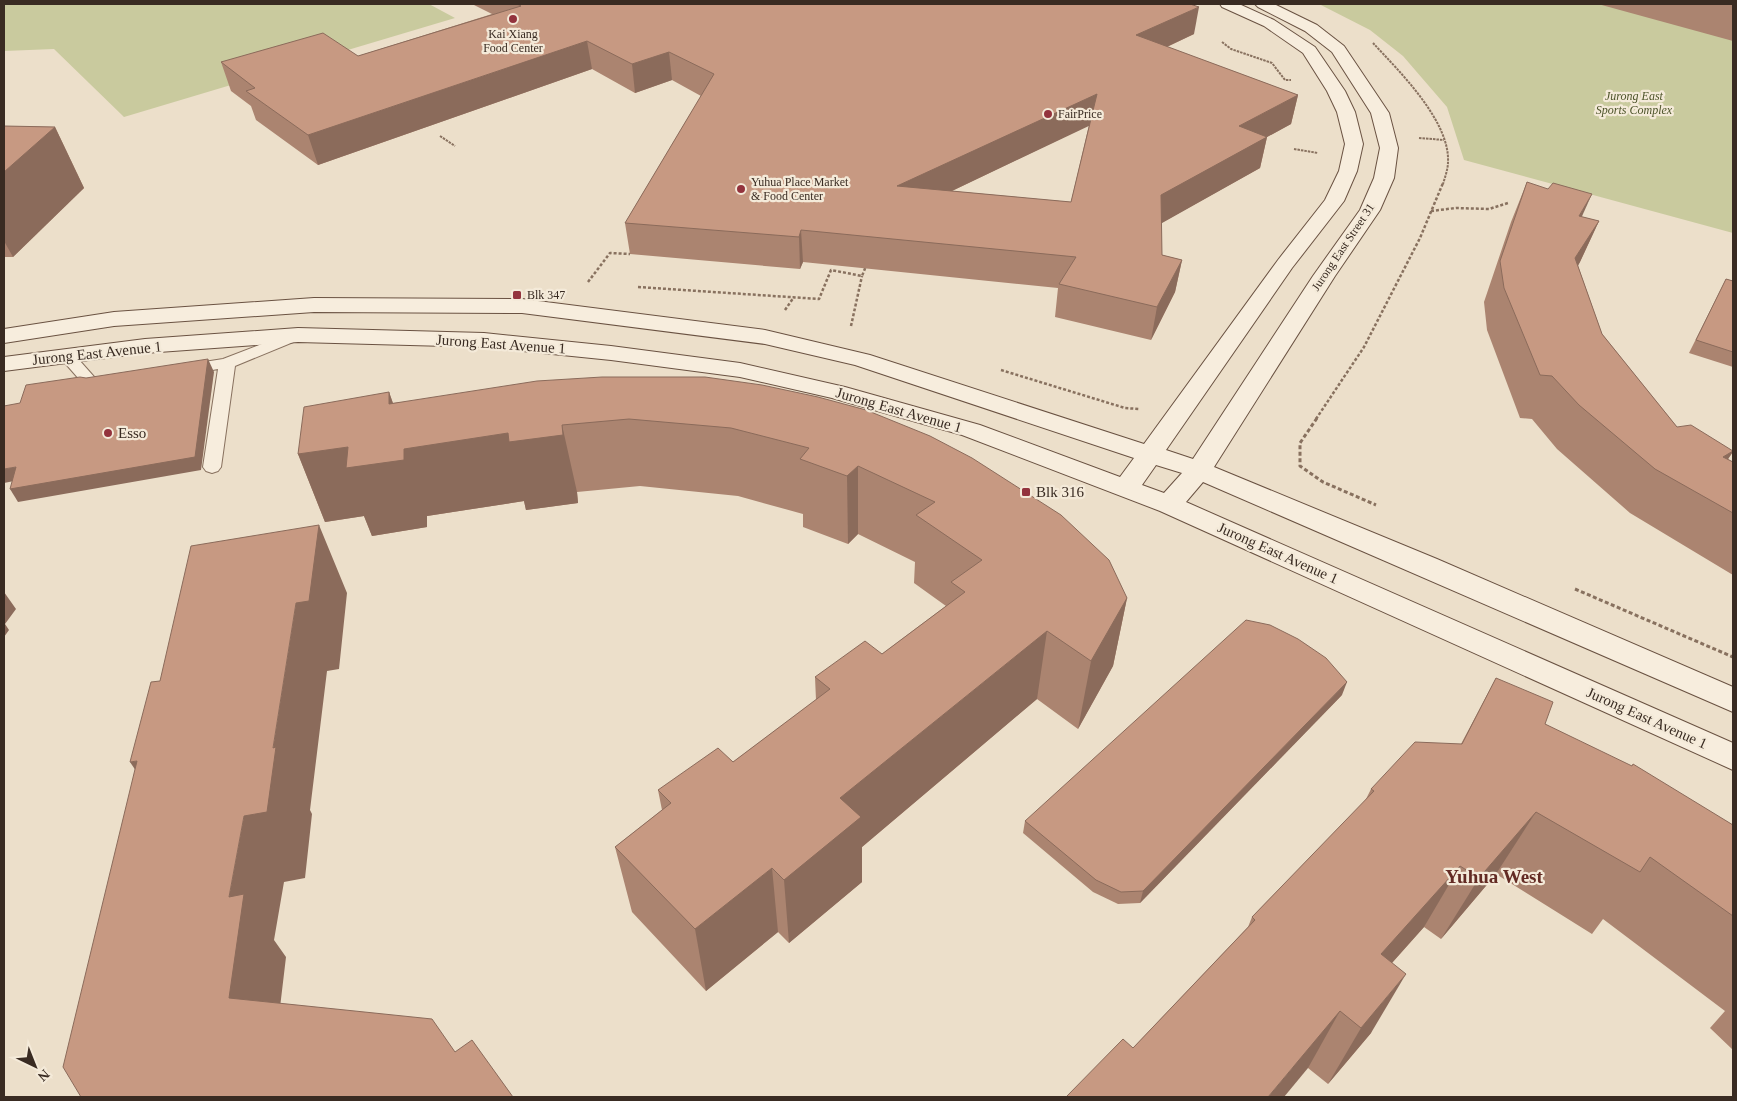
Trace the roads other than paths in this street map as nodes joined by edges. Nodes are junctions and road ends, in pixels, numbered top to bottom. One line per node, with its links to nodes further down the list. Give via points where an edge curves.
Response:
1 (1227, 4): 10 (street, via 1269,23 1309,50 1336,91 1346,112 1354,144 1348,171 1334,201 1285,264)
2 (1263, 4): 12 (street, Jurong East Street 31, via 1311,28 1338,49 1380,113 1389,148 1384,178 1370,210)
3 (298, 335): 5 (street, Jurong East Avenue 1); 6 (lane); 13 (street, Jurong East Avenue 1, via 484,340 611,352 740,370 837,392 970,430)
4 (4, 336): 10 (street, Jurong East Avenue 1, via 114,319 314,305 522,306 764,338 862,360)
5 (66, 355): 7 (street, Jurong East Avenue 1); 9 (lane, via 92,384)
6 (227, 363): 8 (lane); 11 (lane)
7 (4, 364)
8 (169, 372)
9 (121, 380)
10 (1151, 454): 12 (street, Jurong East Avenue 1); 13 (street)
11 (212, 467)
12 (1199, 470): 14 (street, Jurong East Street 31); 15 (street, Jurong East Avenue 1)
13 (1126, 488): 14 (street, Jurong East Avenue 1)
14 (1169, 505): 16 (street, Jurong East Avenue 1)
15 (1733, 700)
16 (1733, 757)

